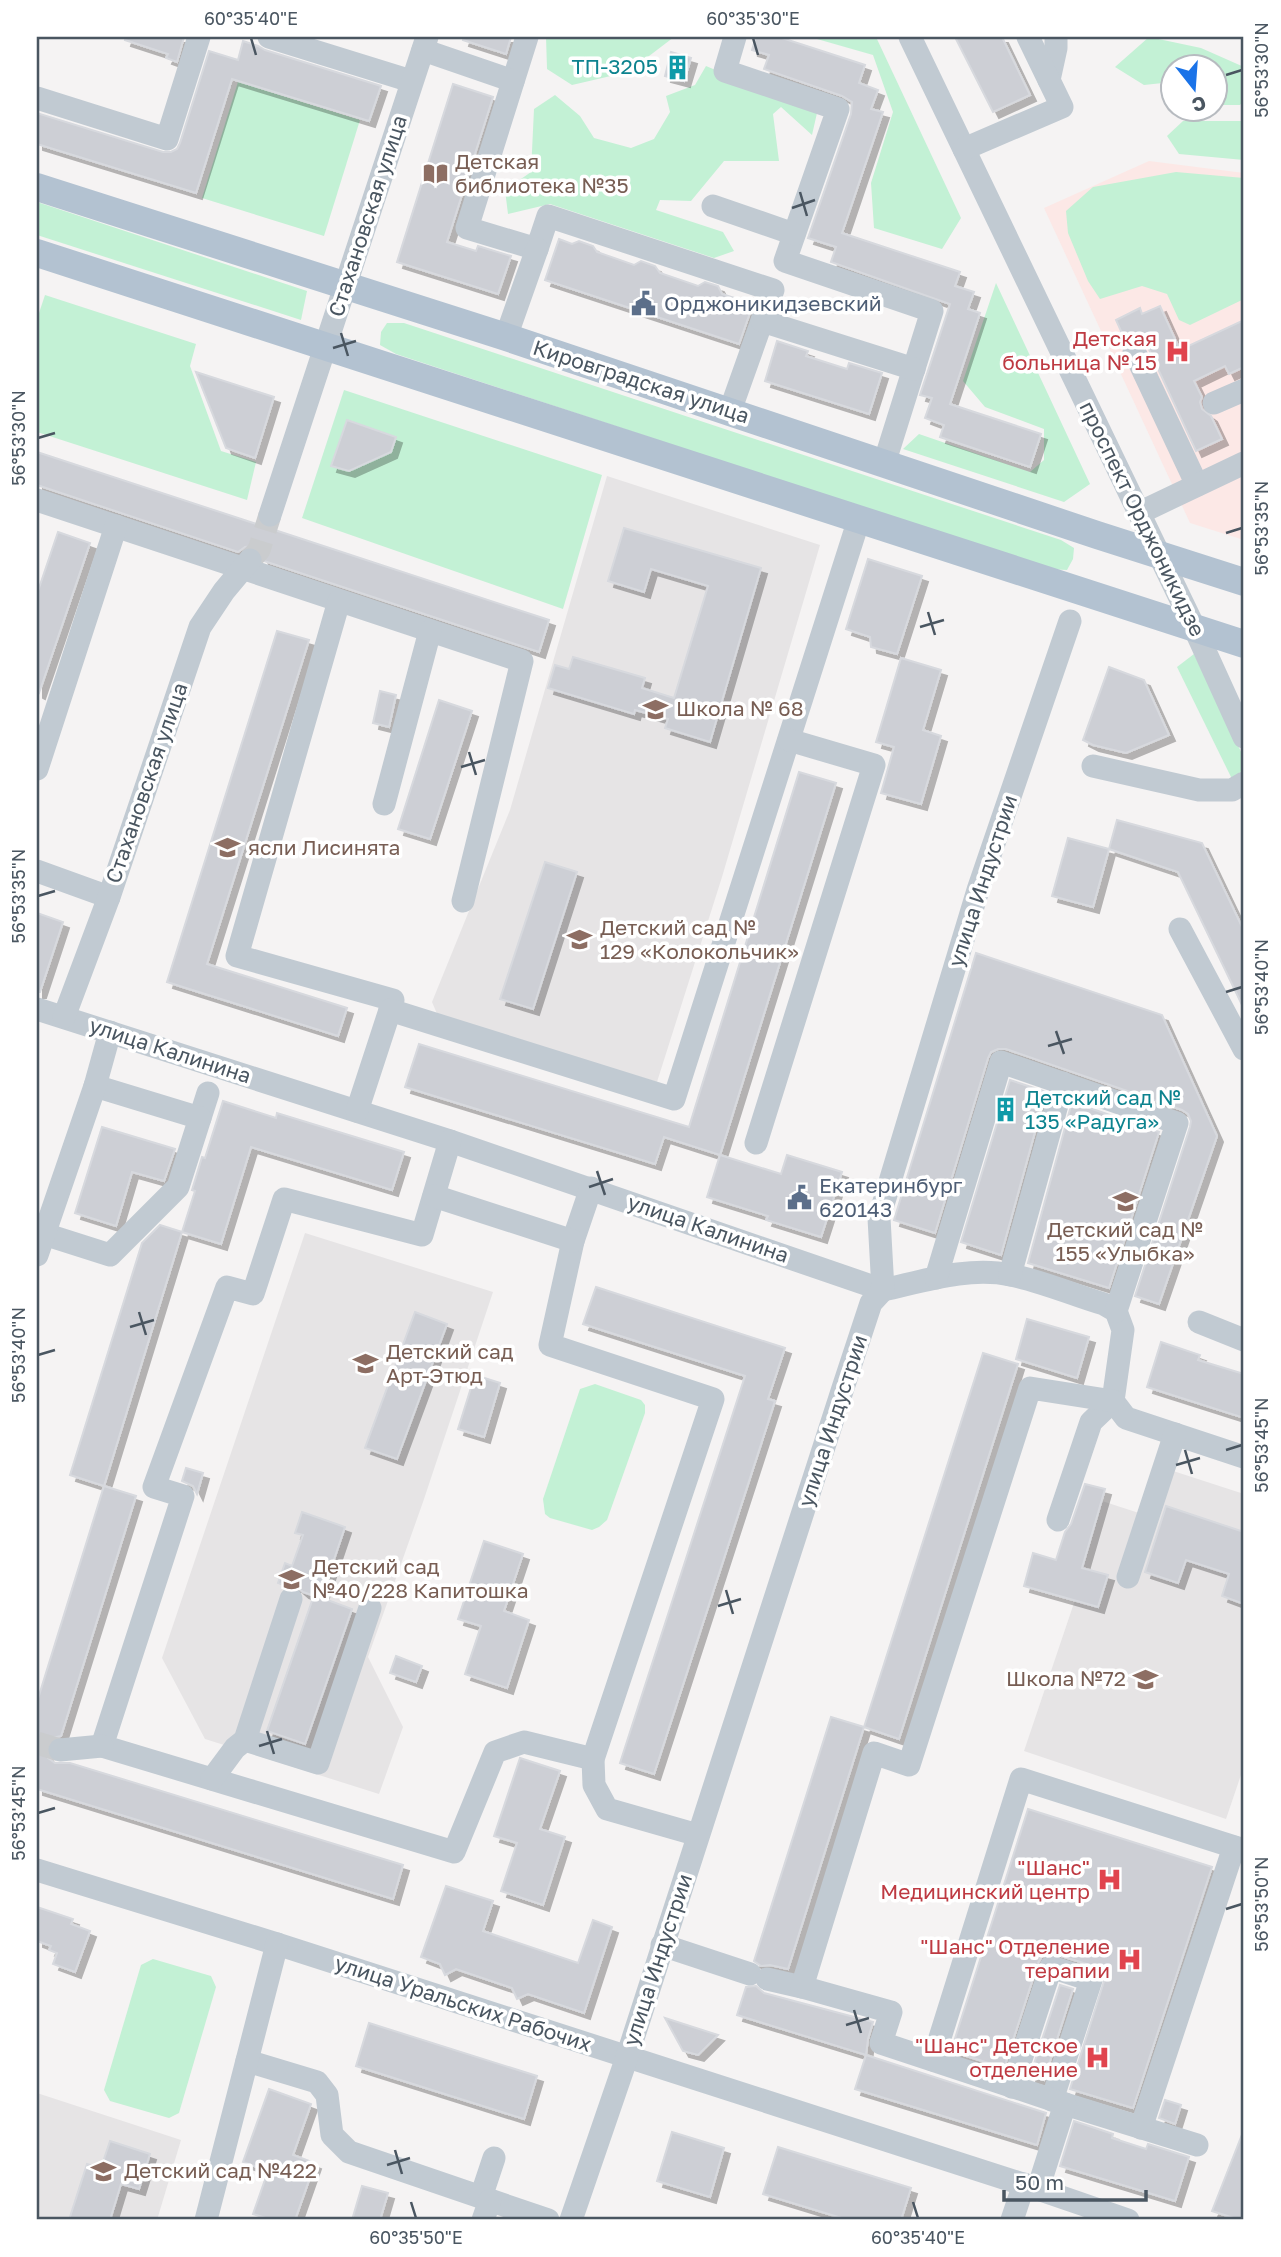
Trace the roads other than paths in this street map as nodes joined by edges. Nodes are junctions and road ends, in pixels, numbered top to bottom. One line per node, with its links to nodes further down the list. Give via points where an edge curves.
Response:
1 (199, 37): 12 (street, via 167,139)
2 (269, 37): 10 (street)
3 (527, 37): 11 (street)
4 (735, 37): 16 (street, via 725,71 838,109)
5 (910, 37): 13 (street, проспект Орджоникидзе)
6 (1028, 37): 9 (street)
7 (1056, 37): 9 (street)
8 (424, 43): 10 (street, Стахановская улица); 11 (street)
9 (1049, 80): 13 (street, via 1062,107)
10 (411, 81): 20 (street, Стахановская улица)
11 (513, 81): 17 (street, via 467,228)
12 (37, 98)
13 (964, 149): 34 (street, проспект Орджоникидзе)
14 (37, 187): 20 (main road, Кировградская улица)
15 (713, 206): 16 (street)
16 (794, 234): 19 (street)
17 (537, 249): 21 (street, via 548,216); 23 (street)
18 (37, 253): 24 (main road)
19 (785, 261): 21 (street); 26 (street, via 932,311)
20 (345, 285): 23 (main road, Кировградская улица); 24 (street, Стахановская улица)
21 (773, 290): 22 (street)
22 (762, 321): 26 (street); 29 (street)
23 (506, 337): 29 (main road, Кировградская улица)
24 (325, 346): 35 (street, Стахановская улица); 36 (main road)
25 (1134, 351): 32 (street)
26 (914, 369): 30 (street)
27 (1244, 390): 28 (street)
28 (1214, 403)
29 (730, 411): 30 (main road, Кировградская улица)
30 (884, 464): 38 (main road, Кировградская улица)
31 (1244, 465): 32 (street)
32 (1197, 485): 34 (street)
33 (38, 505): 37 (street)
34 (1139, 513): 38 (street, проспект Орджоникидзе)
35 (270, 514)
36 (859, 519): 43 (main road); 47 (street)
37 (116, 526): 39 (street); 49 (street)
38 (1158, 554): 40 (main road, Кировградская улица); 43 (street, проспект Орджоникидзе)
39 (246, 564): 41 (street); 53 (street, Стахановская улица, via 200,627)
40 (1244, 582)
41 (339, 601): 44 (street); 57 (street, via 237,956 393,1000)
42 (1070, 621): 74 (street, улица Индустрии, via 978,890 878,1218)
43 (1194, 627): 45 (main road); 46 (street, проспект Орджоникидзе)
44 (430, 631): 51 (street); 54 (street, via 522,662 484,843)
45 (1244, 644)
46 (1244, 737)
47 (789, 740): 57 (street, via 674,1099); 67 (street, via 874,765)
48 (1093, 766): 50 (street, via 1199,790 1233,790)
49 (37, 769)
50 (1244, 783)
51 (384, 804)
52 (37, 871): 53 (street)
53 (108, 897): 58 (street, Стахановская улица)
54 (463, 901)
55 (1180, 929): 60 (street)
56 (37, 1009): 58 (street, улица Калинина)
57 (390, 1010): 64 (street)
58 (64, 1017): 59 (street, улица Калинина)
59 (110, 1032): 62 (street); 64 (street, улица Калинина)
60 (1244, 1049)
61 (1063, 1083): 72 (street); 73 (street, via 1001,1062); 75 (street, via 1177,1123)
62 (95, 1086): 65 (street); 71 (street)
63 (208, 1093): 65 (street)
64 (357, 1111): 66 (street, улица Калинина)
65 (200, 1118): 71 (street, via 178,1187 110,1255)
66 (450, 1140): 68 (street, улица Калинина); 69 (street)
67 (756, 1143)
68 (591, 1188): 70 (street); 74 (street, улица Калинина)
69 (434, 1196): 70 (street); 86 (street, via 422,1236 284,1199 253,1294 227,1287 154,1487 183,1496)
70 (573, 1241): 88 (street, via 550,1345 713,1399)
71 (40, 1245)
72 (1010, 1275): 73 (street); 75 (street)
73 (936, 1278): 74 (street)
74 (883, 1290): 90 (street, улица Индустрии, via 871,1303)
75 (1116, 1311): 78 (street, via 1123,1330)
76 (1199, 1322): 77 (street)
77 (1244, 1340)
78 (1113, 1401): 79 (street, via 1126,1418); 81 (street, via 1091,1422); 95 (street, via 1030,1388 909,1765 874,1753)
79 (1175, 1434): 80 (street); 82 (street)
80 (1244, 1457)
81 (1058, 1520)
82 (1128, 1577)
83 (291, 1599): 85 (street)
84 (370, 1608): 85 (street, via 318,1763)
85 (244, 1740): 89 (street)
86 (102, 1746): 87 (street); 89 (street)
87 (60, 1750)
88 (593, 1759): 89 (street, via 524,1742 495,1752 454,1852); 90 (street, via 594,1786 607,1809)
89 (212, 1779)
90 (698, 1835): 94 (street, улица Индустрии)
91 (1239, 1849): 97 (street, via 1021,1779); 101 (street)
92 (37, 1870): 93 (street, улица Уральских Рабочих)
93 (277, 1944): 96 (street, улица Уральских Рабочих); 98 (street)
94 (662, 1945): 95 (street); 96 (street, улица Индустрии)
95 (802, 1987): 97 (street, via 891,2012 881,2043)
96 (627, 2057): 104 (street, улица Уральских Рабочих); 108 (street, улица Индустрии)
97 (933, 2060): 99 (street)
98 (247, 2061): 105 (street, via 317,2082 327,2095 332,2134 349,2152); 106 (street)
99 (1013, 2087): 100 (street); 100 (street, via 1051,1967 1091,1980)
100 (1058, 2102): 101 (street); 104 (street)
101 (1141, 2128): 102 (street)
102 (1197, 2145)
103 (494, 2158): 105 (street)
104 (1031, 2186): 109 (street); 110 (street, улица Уральских Рабочих)
105 (485, 2206): 107 (street)
106 (206, 2220)
107 (548, 2220)
108 (571, 2220)
109 (1012, 2220)
110 (1128, 2220)

